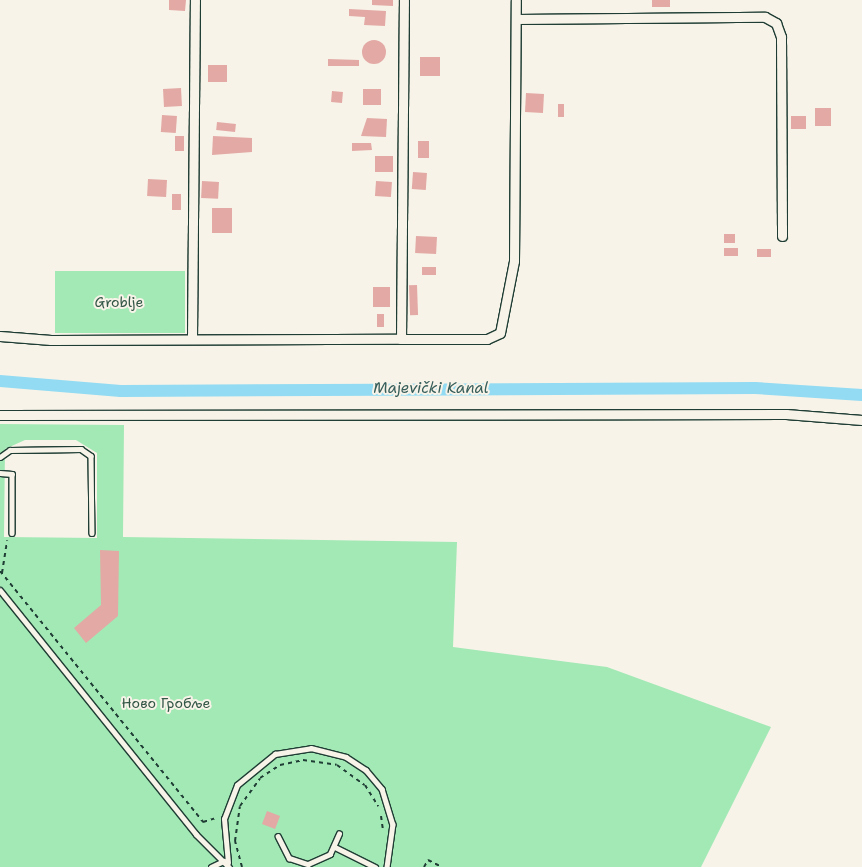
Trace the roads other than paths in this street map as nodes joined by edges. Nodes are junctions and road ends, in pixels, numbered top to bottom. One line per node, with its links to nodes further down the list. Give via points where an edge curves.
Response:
1 (195, 0): 7 (street)
2 (404, 0): 8 (street)
3 (516, 0): 4 (street)
4 (516, 19): 5 (street, via 765,17 776,23 781,37); 8 (street, via 514,261 500,333 487,339)
5 (782, 236)
6 (0, 336): 7 (street, via 51,340)
7 (192, 337): 8 (street)
8 (401, 340)
9 (0, 415): 10 (street, via 786,414)
10 (862, 420)
11 (0, 457): 14 (lane, via 10,450 82,449 91,456)
12 (0, 473): 13 (lane, via 12,474)
13 (12, 533)
14 (92, 533)
15 (0, 590): 19 (lane)
16 (339, 834): 18 (lane)
17 (278, 836): 20 (lane, via 284,853)
18 (335, 847): 21 (lane, via 324,860); 25 (lane)
19 (224, 861): 22 (lane); 23 (lane)
20 (295, 861): 21 (lane); 24 (lane)
21 (308, 865)
22 (211, 867)
23 (229, 867): 26 (lane, via 224,820 238,785 264,760 299,748 335,752 366,770 387,800 394,836)
24 (292, 867)
25 (376, 867)
26 (387, 867)

